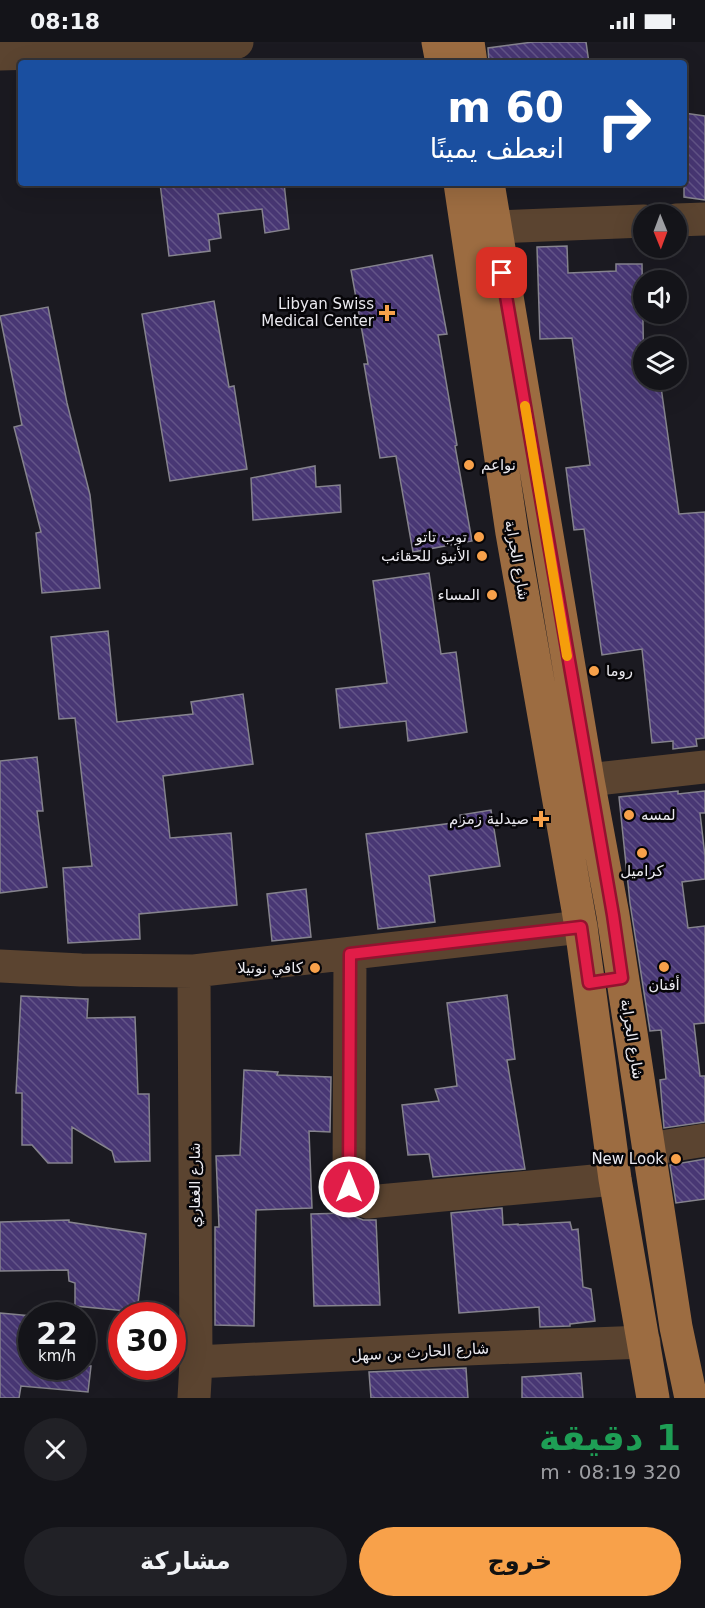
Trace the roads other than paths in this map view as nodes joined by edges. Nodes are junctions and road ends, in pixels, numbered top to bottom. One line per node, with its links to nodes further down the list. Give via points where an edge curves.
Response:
1 (237, 42): 4 (street)
2 (438, 42): 6 (main road)
3 (468, 42): 7 (main road)
4 (144, 46): 5 (street)
5 (0, 54)
6 (441, 60)
7 (471, 60)
8 (459, 186): 16 (main road, شارع الجرابة, via 512,533)
9 (488, 186): 13 (main road, شارع الجرابة)
10 (705, 219): 11 (street)
11 (687, 220)
12 (633, 221): 13 (street)
13 (495, 227): 15 (main road, شارع الجرابة)
14 (705, 767): 15 (street)
15 (588, 780): 20 (main road, شارع الجرابة)
16 (581, 927): 17 (street); 21 (main road, شارع الجرابة)
17 (350, 954): 19 (street); 24 (street, via 349,1187 356,1198 368,1202)
18 (0, 966): 19 (street)
19 (194, 971): 26 (street, شارع الغفاري)
20 (622, 978): 21 (main road); 23 (main road, شارع الجرابة)
21 (589, 983): 24 (main road, شارع الجرابة)
22 (705, 1140): 23 (street)
23 (649, 1149): 29 (main road, شارع الجرابة)
24 (615, 1179): 25 (main road, شارع الجرابة)
25 (644, 1342): 26 (street, شارع الحارث بن سهل); 28 (main road, شارع الجرابة)
26 (196, 1362): 27 (street, شارع الغفاري)
27 (195, 1398)
28 (653, 1398)
29 (691, 1398)

